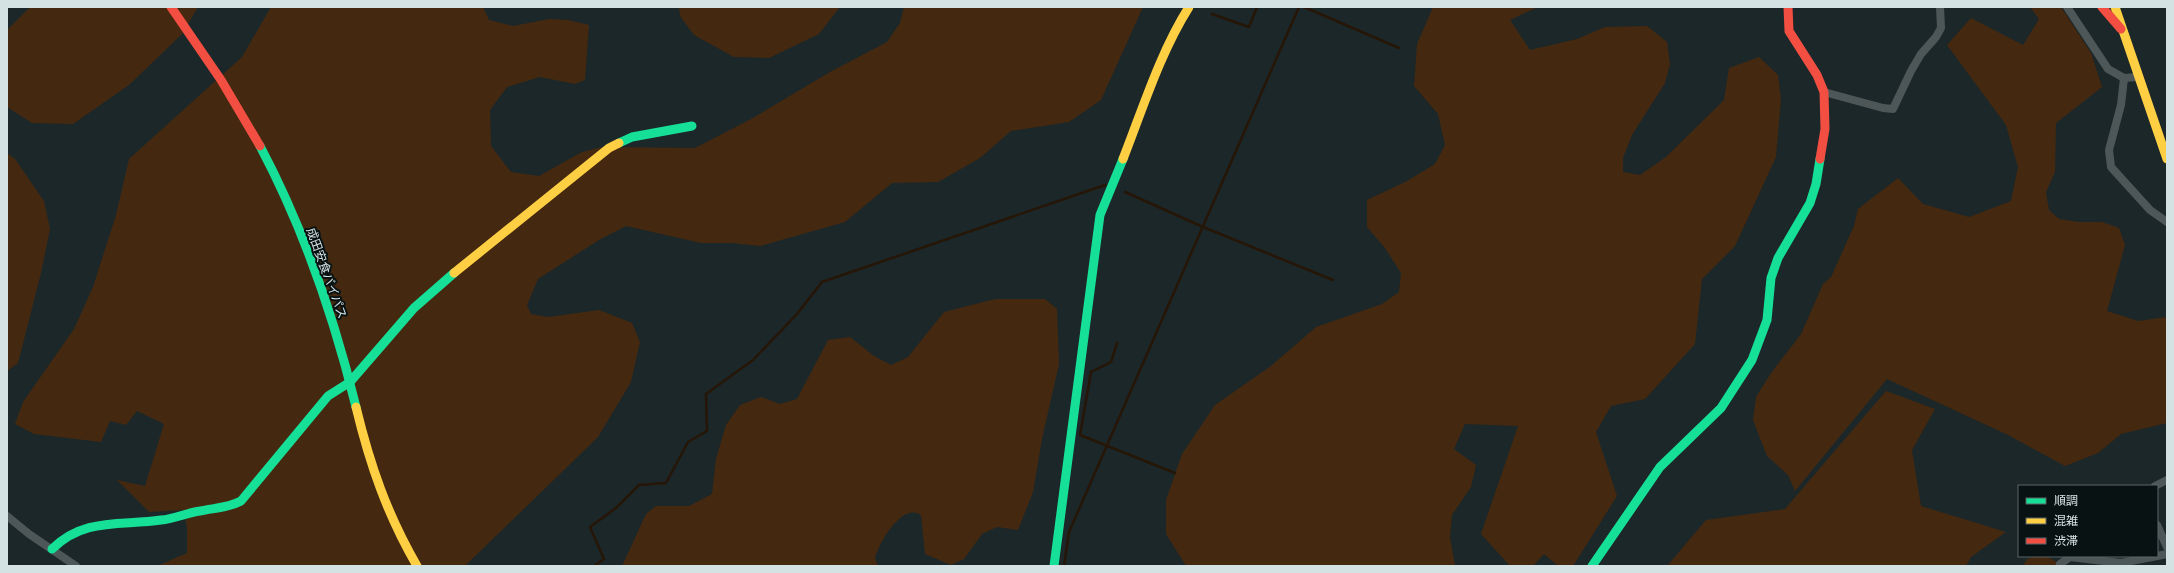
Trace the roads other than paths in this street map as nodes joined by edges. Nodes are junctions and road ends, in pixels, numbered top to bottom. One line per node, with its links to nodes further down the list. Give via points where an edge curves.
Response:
1 (171, 7): 15 (main road, 成田安食バイパス, via 204,50 251,131 306,247 334,323)
2 (1189, 7): 27 (main road, via 1157,74 1100,215)
3 (1788, 7): 11 (main road, via 1789,31 1817,75)
4 (1940, 7): 11 (street, via 1941,28 1921,54 1893,109)
5 (2067, 7): 9 (street, via 2108,69)
6 (2102, 7): 8 (main road)
7 (2115, 7): 8 (main road)
8 (2123, 32): 10 (main road)
9 (2124, 78): 10 (street); 14 (street, via 2122,105 2109,150 2111,167 2150,210)
10 (2138, 78): 13 (main road)
11 (1824, 92): 28 (main road, via 1825,129 1816,184 1810,204 1778,258 1762,336 1752,360 1721,408 1660,467)
12 (692, 126): 15 (main road, via 632,137 594,158 518,224 449,277 414,308)
13 (2167, 159)
14 (2167, 222)
15 (350, 382): 21 (main road, via 328,396 241,501 219,509 156,521 93,526 73,534); 26 (main road, 成田安食バイパス, via 380,491)
16 (2167, 480): 17 (street)
17 (2157, 485)
18 (7, 516): 21 (street)
19 (2158, 527): 20 (street)
20 (2167, 547)
21 (52, 549): 25 (street)
22 (2069, 557): 23 (street, via 2121,563); 24 (street)
23 (2152, 557)
24 (2060, 564)
25 (76, 566)
26 (417, 566)
27 (1054, 566)
28 (1592, 566)

